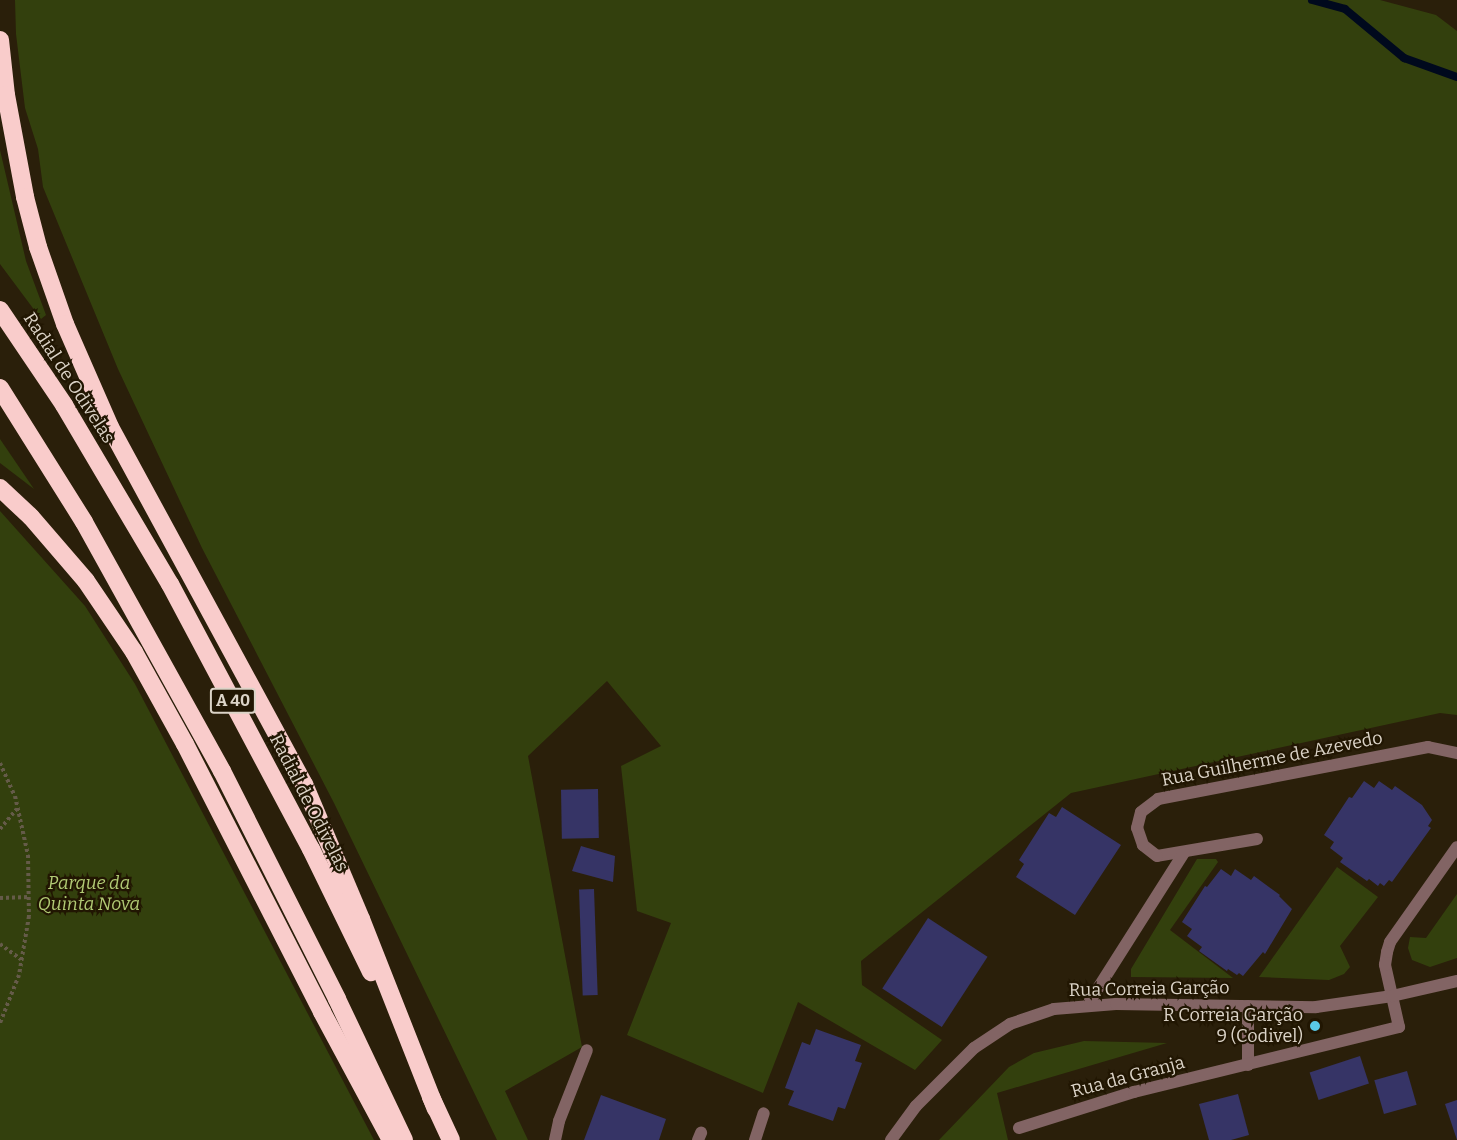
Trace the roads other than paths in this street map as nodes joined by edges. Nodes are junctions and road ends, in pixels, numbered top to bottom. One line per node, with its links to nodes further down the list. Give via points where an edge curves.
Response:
1 (0, 40): 15 (highway, via 25,197 68,334 110,427 304,784)
2 (0, 310): 15 (highway, Radial de Odivelas / A 40, via 82,434 185,613 311,849)
3 (0, 388): 19 (highway, A 40, via 84,522 222,771)
4 (0, 488): 18 (highway, via 31,517 86,582 134,652)
5 (1457, 753): 8 (street, Rua Guilherme de Azevedo, via 1428,747 1158,799 1141,812 1137,828 1143,845 1157,856)
6 (1257, 839): 8 (street, Rua Guilherme de Azevedo)
7 (1457, 848): 10 (street, via 1390,942 1385,964)
8 (1184, 853): 11 (street)
9 (1457, 981): 10 (street, Rua Correia Garção)
10 (1392, 996): 12 (street, Rua Correia Garção, via 1317,1007); 14 (street, Rua da Granja, via 1399,1028)
11 (1088, 1004): 12 (street, Rua Correia Garção); 23 (street, Rua Correia Garção, via 1054,1009 1011,1024 974,1048 916,1106)
12 (1248, 1006): 14 (street)
13 (587, 1050): 21 (street)
14 (1248, 1065): 17 (street, Rua da Granja, via 1134,1092)
15 (436, 1109): 20 (highway, Radial de Odivelas / A 40)
16 (764, 1113): 22 (street)
17 (1019, 1128)
18 (391, 1140)
19 (404, 1140)
20 (451, 1140)
21 (555, 1140)
22 (755, 1140)
23 (891, 1140)

